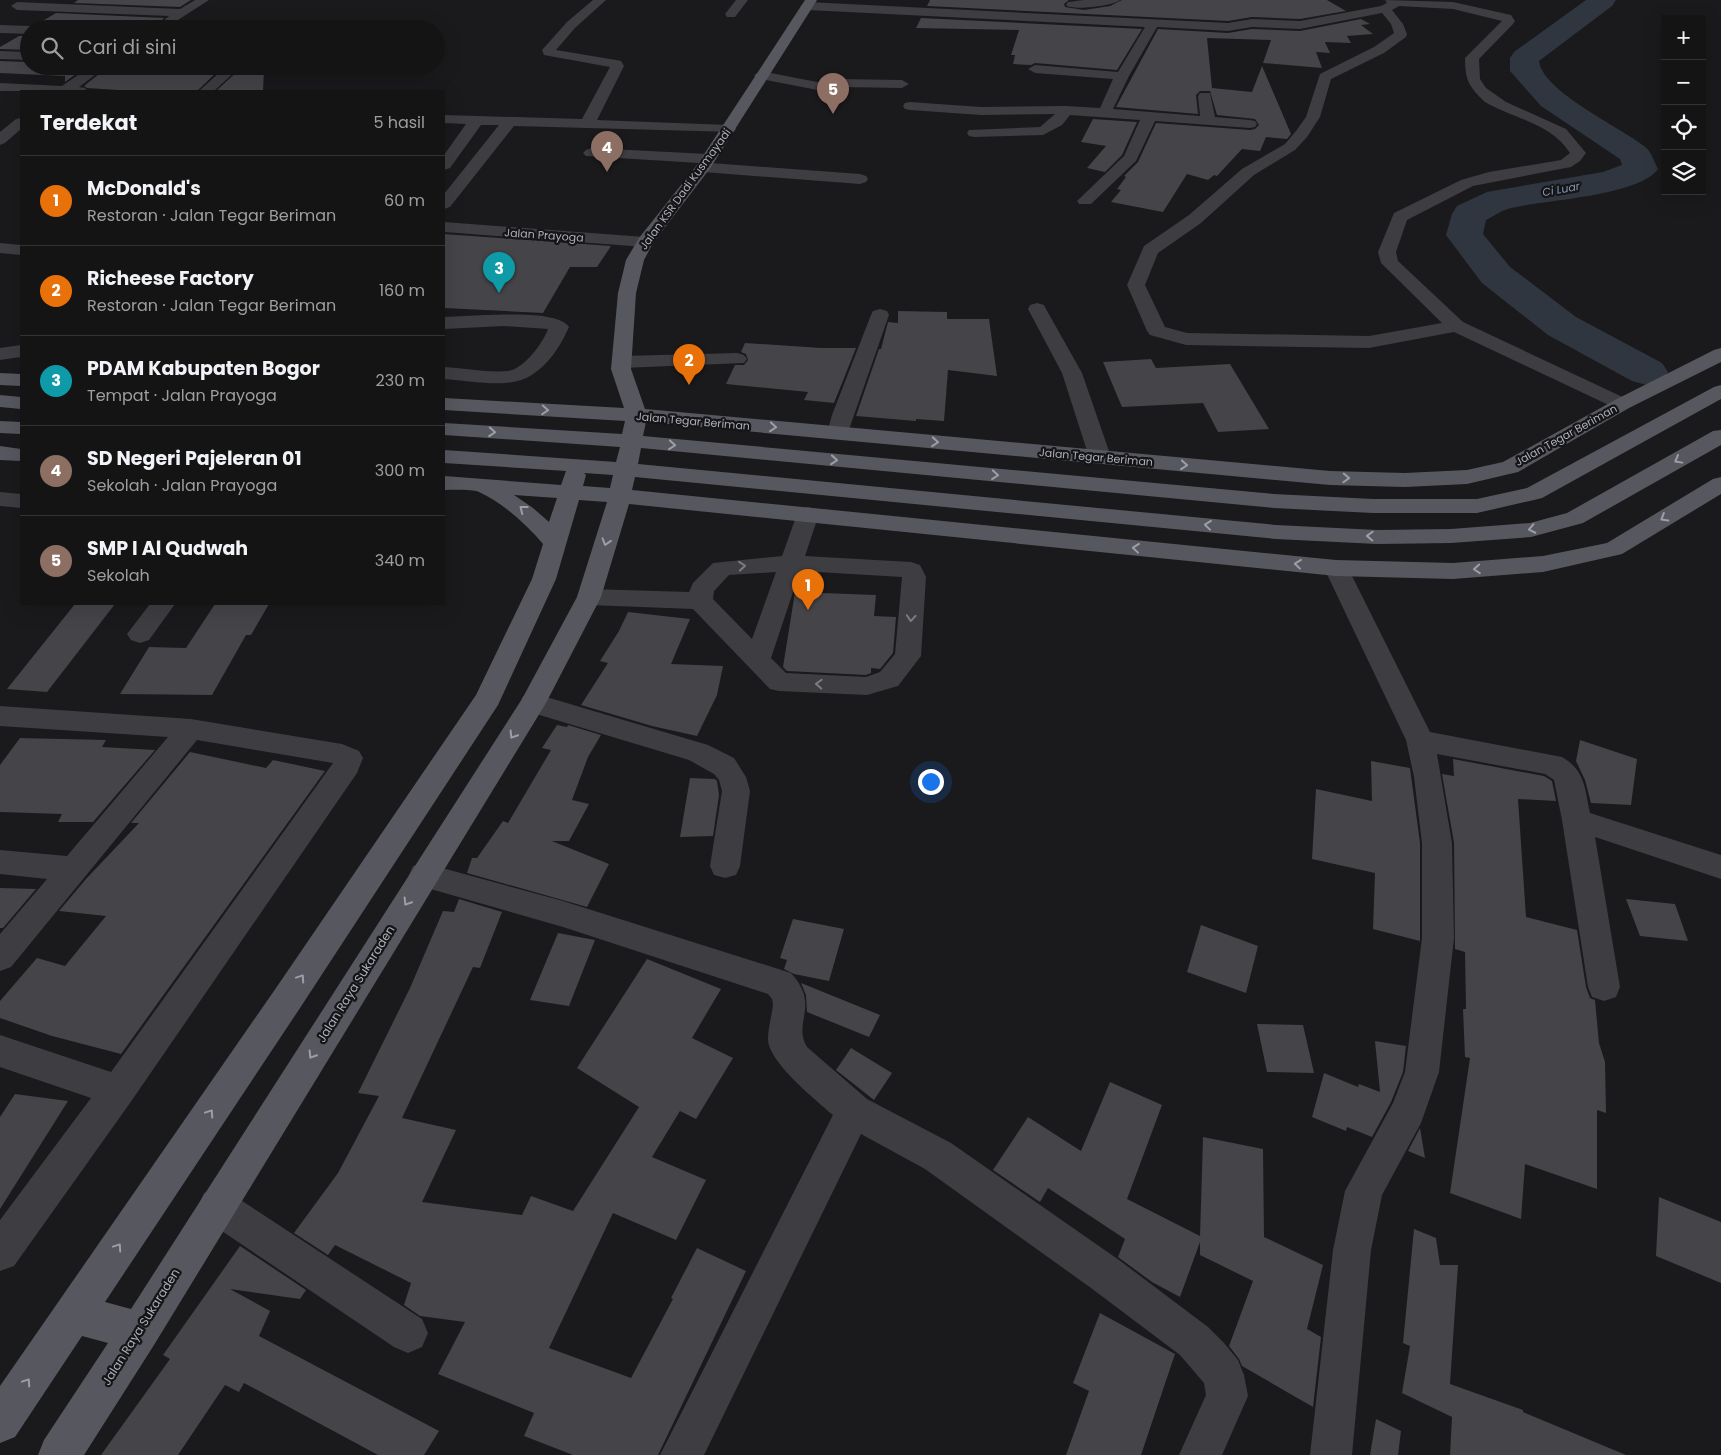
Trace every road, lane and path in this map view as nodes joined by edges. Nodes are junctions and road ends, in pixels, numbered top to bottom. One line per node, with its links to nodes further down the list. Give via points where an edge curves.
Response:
1 (204, 0): 9 (street)
2 (600, 0): 41 (street, via 549,50 616,64)
3 (742, 0): 10 (street)
4 (1012, 0): 11 (street)
5 (1114, 0): 12 (street, via 1045,7)
6 (809, 2): 11 (street); 22 (main road, Jalan KSR Dadi Kusmayadi)
7 (1391, 4): 14 (street, via 1300,25 1252,23 1228,27); 60 (street, via 1462,6 1508,18 1509,21 1472,58 1473,79 1498,103 1557,129 1578,153 1565,164 1467,183 1400,217 1387,252 1390,263); 60 (street, via 1390,18 1400,26 1401,34 1379,50 1325,77 1313,117 1302,134 1290,147 1248,172 1195,219 1150,250 1136,285 1157,331 1186,339 1369,342)
8 (17, 6): 9 (street)
9 (182, 13): 13 (street)
10 (731, 14)
11 (1008, 15): 12 (street)
12 (1048, 17): 14 (street)
13 (171, 20)
14 (1153, 23): 23 (street)
15 (0, 29): 16 (street)
16 (20, 30)
17 (0, 55): 18 (street)
18 (20, 56)
19 (1034, 69): 23 (street)
20 (87, 75): 28 (street)
21 (224, 75): 29 (street)
22 (761, 75): 25 (street); 44 (main road, Jalan KSR Dadi Kusmayadi)
23 (1122, 76): 34 (street)
24 (902, 84): 25 (street)
25 (814, 86): 30 (street)
26 (0, 88): 27 (street)
27 (43, 90)
28 (66, 90)
29 (207, 90)
30 (840, 91)
31 (1205, 96): 40 (street)
32 (910, 106): 33 (street, via 981,111)
33 (1066, 110): 34 (street); 45 (street, via 1057,122 1043,131)
34 (1104, 114): 35 (street)
35 (1149, 117): 40 (street); 51 (street, via 1131,158)
36 (445, 120): 37 (street)
37 (477, 120): 39 (street); 49 (street)
38 (0, 121): 43 (street)
39 (510, 121): 41 (street); 52 (street)
40 (1208, 121): 42 (street)
41 (588, 123): 44 (street)
42 (1250, 124)
43 (19, 126): 46 (street)
44 (728, 128): 48 (main road, Jalan KSR Dadi Kusmayadi)
45 (974, 133)
46 (0, 140)
47 (591, 153): 48 (street)
48 (706, 163): 50 (street); 54 (main road, Jalan KSR Dadi Kusmayadi)
49 (445, 164)
50 (860, 179)
51 (1085, 201)
52 (445, 203)
53 (445, 227): 54 (street, Jalan Prayoga)
54 (645, 242): 65 (main road, Jalan KSR Dadi Kusmayadi, via 635,260 627,293)
55 (0, 248): 56 (street)
56 (20, 250)
57 (1037, 309): 84 (street, via 1072,373)
58 (880, 315): 77 (street)
59 (445, 322): 66 (street, via 512,321 549,323 559,327 535,364 519,374 511,377)
60 (1456, 326): 71 (street)
61 (20, 351): 62 (street)
62 (0, 354)
63 (1721, 354): 71 (main road, Jalan Tegar Beriman)
64 (737, 359): 65 (street)
65 (621, 366): 72 (main road); 73 (main road, Jalan KSR Dadi Kusmayadi)
66 (445, 373)
67 (1721, 391): 80 (main road, Jalan Tegar Beriman, one-way to 67, via 1274,501 1373,506 1477,506 1534,493)
68 (0, 401): 69 (main road)
69 (20, 402)
70 (445, 404): 72 (main road, Jalan Tegar Beriman, one-way to 72)
71 (1622, 404): 84 (main road, Jalan Tegar Beriman, one-way to 71, via 1330,478 1405,480 1467,477 1510,467)
72 (591, 413): 73 (main road, Jalan Tegar Beriman); 79 (main road)
73 (637, 416): 77 (main road, Jalan Tegar Beriman, one-way to 77); 80 (main road)
74 (0, 427): 75 (main road)
75 (20, 428)
76 (445, 429): 79 (main road, Jalan Tegar Beriman, one-way to 79)
77 (838, 433): 84 (main road, Jalan Tegar Beriman, one-way to 84)
78 (1721, 436): 86 (main road, one-way to 86, via 1575,518 1531,530 1451,536 1377,537 1276,532)
79 (585, 437): 80 (main road, Jalan Tegar Beriman); 85 (main road)
80 (632, 441): 86 (main road)
81 (0, 453): 82 (main road)
82 (20, 455)
83 (445, 456): 85 (main road)
84 (1100, 457)
85 (577, 465): 86 (main road); 90 (main road)
86 (623, 482): 90 (main road); 93 (main road); 97 (main road, Jalan Raya Sukaraden, one-way to 97)
87 (445, 483): 89 (main road)
88 (1721, 484): 96 (main road, one-way to 96, via 1614,548 1543,564 1453,571)
89 (482, 486): 90 (main road); 94 (main road, one-way to 89, via 535,519 515,503)
90 (571, 492): 94 (main road)
91 (0, 500): 92 (street)
92 (20, 501)
93 (808, 514): 95 (street); 96 (main road, one-way to 93)
94 (556, 543): 119 (main road, one-way to 94, via 488,698 544,580)
95 (790, 563): 98 (street, one-way to 95, via 722,568); 101 (street); 101 (street, one-way to 101, via 911,570 914,577 908,656 889,679 867,686 779,682)
96 (1336, 568): 105 (street)
97 (590, 592): 98 (street); 102 (main road, Jalan Raya Sukaraden)
98 (701, 595): 101 (street)
99 (162, 605): 100 (street)
100 (140, 634)
101 (758, 659)
102 (533, 703): 108 (street, via 698,752 724,766 736,791); 111 (main road, Jalan Raya Sukaraden, one-way to 111)
103 (0, 716): 104 (street)
104 (191, 729): 110 (street); 115 (street, via 342,754 349,758 348,765)
105 (1420, 740): 106 (street, via 1552,765 1568,778); 126 (street, via 1437,843 1438,938 1422,1072 1408,1111 1364,1191 1352,1250)
106 (1577, 820): 109 (street); 113 (street)
107 (0, 862): 110 (street)
108 (725, 866)
109 (1721, 867)
110 (74, 869): 112 (street)
111 (424, 875): 116 (street, via 563,914 779,983 788,993 790,1004 785,1041 795,1058); 117 (main road, Jalan Raya Sukaraden, one-way to 117)
112 (0, 957)
113 (1604, 987)
114 (0, 1051): 115 (street)
115 (118, 1091): 118 (street)
116 (854, 1111): 124 (street); 125 (street, via 938,1156 1194,1341 1223,1375 1227,1396)
117 (217, 1206): 120 (main road, Jalan Raya Sukaraden); 121 (street)
118 (0, 1252)
119 (72, 1314): 120 (main road); 122 (main road, one-way to 119)
120 (140, 1331): 123 (main road, Jalan Raya Sukaraden)
121 (408, 1333)
122 (0, 1422)
123 (58, 1455)
124 (681, 1455)
125 (1200, 1455)
126 (1331, 1455)

